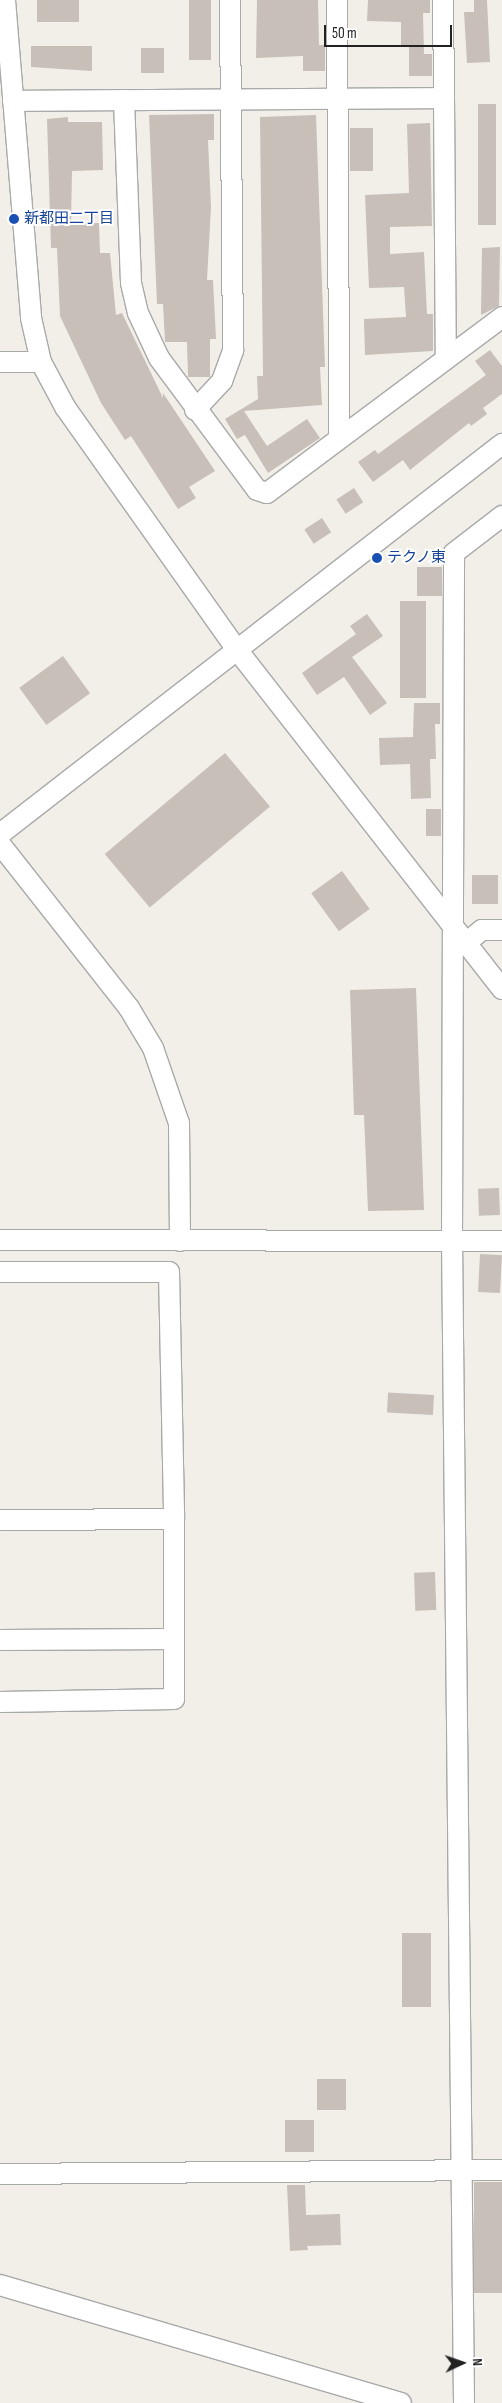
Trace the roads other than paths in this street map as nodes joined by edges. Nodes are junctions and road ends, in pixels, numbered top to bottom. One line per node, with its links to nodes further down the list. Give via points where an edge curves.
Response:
1 (6, 0): 9 (street)
2 (230, 0): 8 (street)
3 (337, 0): 6 (street)
4 (443, 0): 5 (street)
5 (444, 98): 6 (street); 11 (street)
6 (338, 99): 8 (street); 15 (street)
7 (124, 100): 8 (street); 9 (street); 14 (street, via 128,261 133,294 151,344)
8 (230, 100): 14 (street, via 233,350 222,381)
9 (13, 101): 13 (street, via 31,318)
10 (502, 317): 11 (street)
11 (446, 359): 15 (street)
12 (0, 362): 13 (street)
13 (41, 362): 18 (street, via 65,407)
14 (195, 410): 15 (street, via 262,492 274,491)
15 (340, 438)
16 (502, 444): 18 (street)
17 (502, 516): 22 (street, via 454,553)
18 (238, 651): 19 (street); 22 (street)
19 (0, 834)
20 (0, 844): 25 (street, via 129,1008 153,1048 179,1123)
21 (502, 930): 22 (street)
22 (461, 934): 23 (street); 27 (street)
23 (502, 989)
24 (0, 1240): 25 (street)
25 (180, 1241): 27 (street)
26 (502, 1241): 27 (street)
27 (452, 1242): 34 (street)
28 (0, 1272): 29 (street, via 169,1272)
29 (174, 1519): 30 (street); 31 (street)
30 (0, 1520)
31 (173, 1639): 32 (street); 33 (street, via 174,1699)
32 (0, 1640)
33 (0, 1702)
34 (461, 2170): 35 (street); 36 (street); 39 (street)
35 (502, 2170)
36 (0, 2174)
37 (0, 2284): 38 (street)
38 (401, 2403)
39 (464, 2403)

